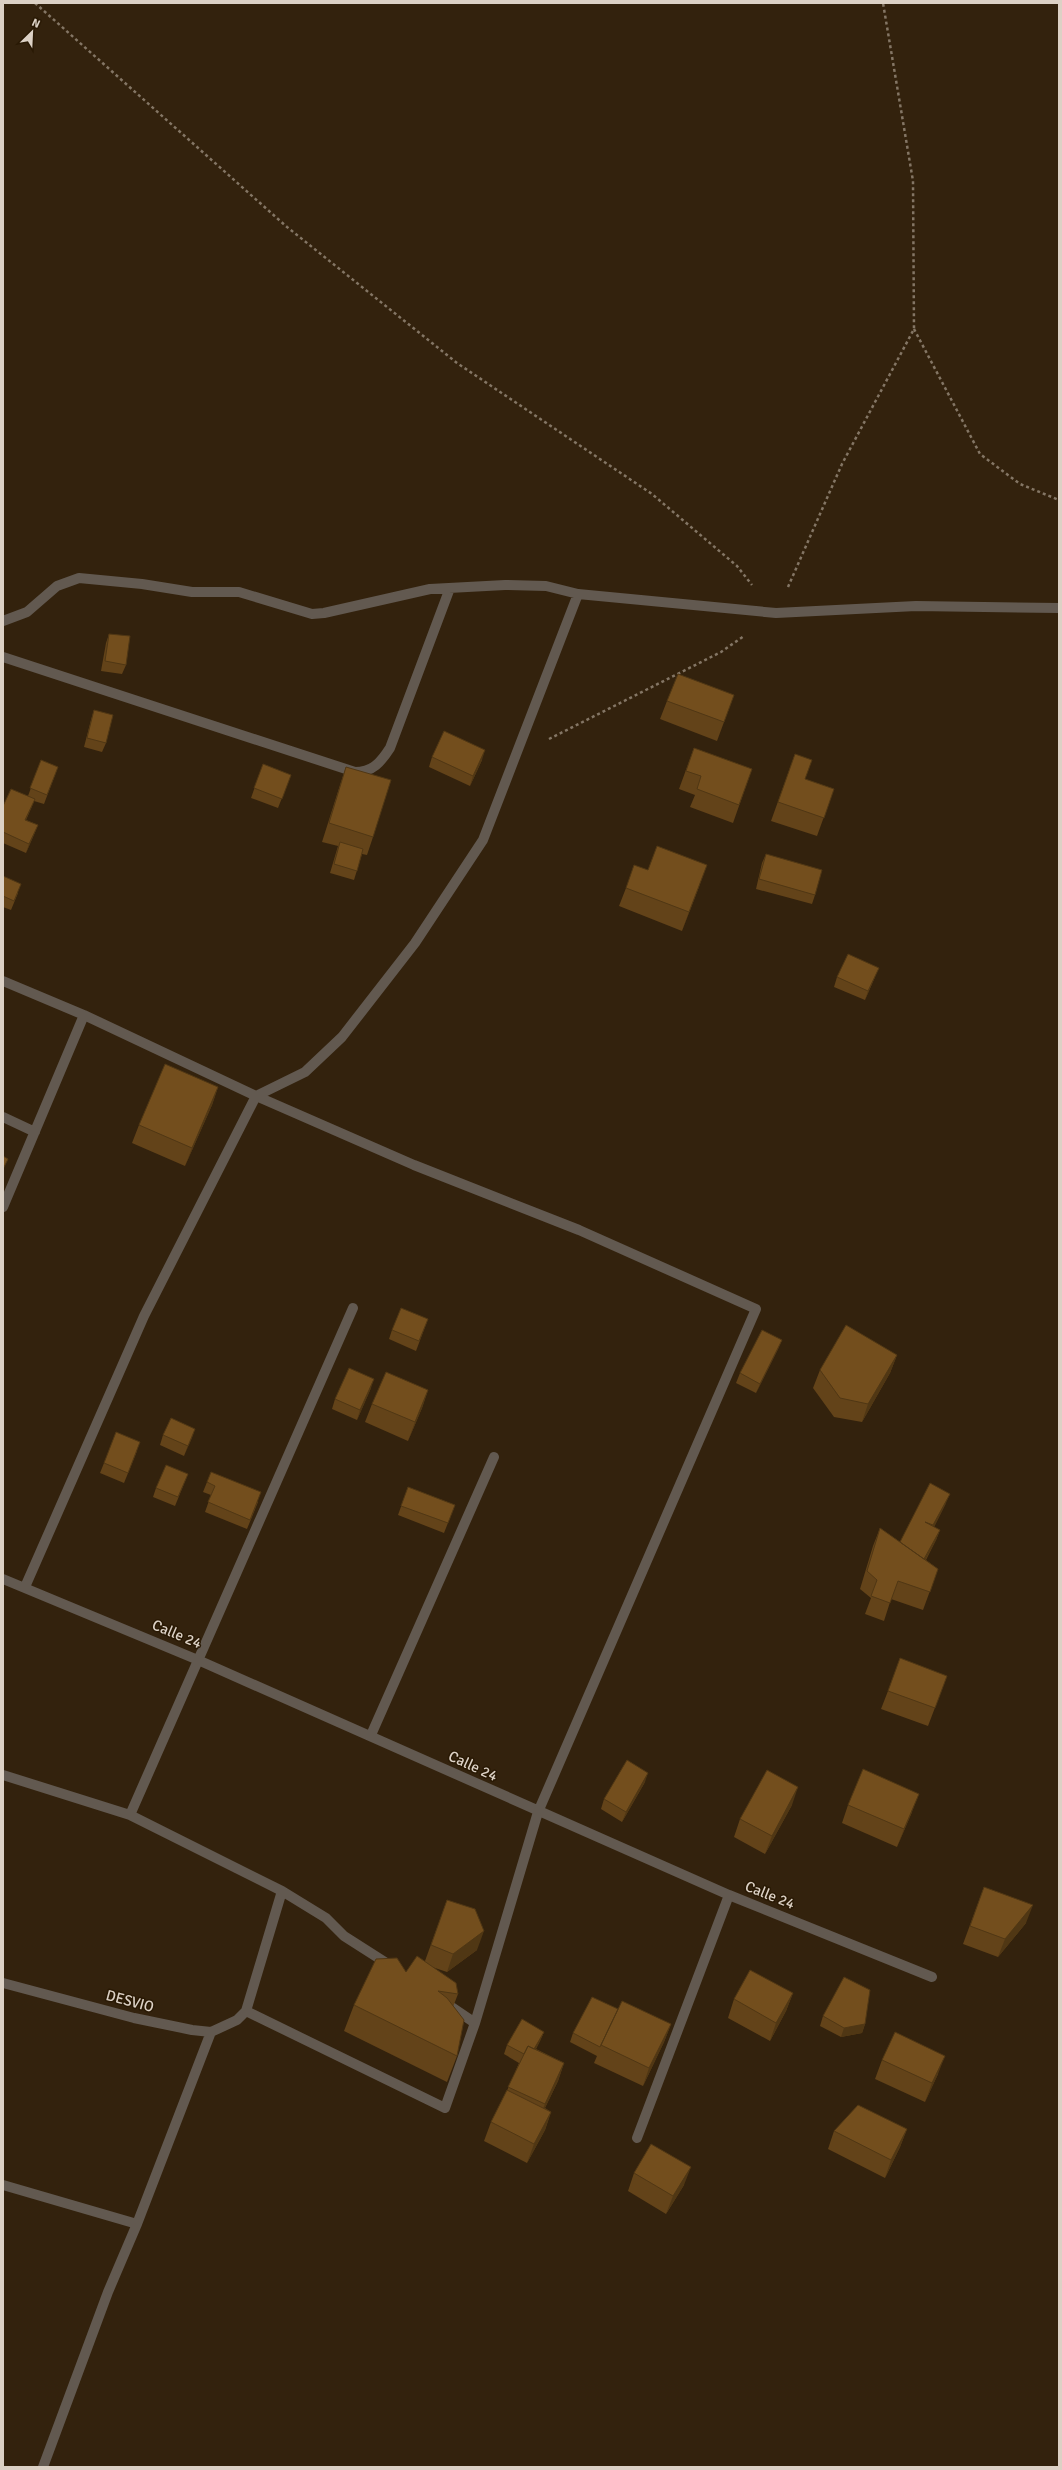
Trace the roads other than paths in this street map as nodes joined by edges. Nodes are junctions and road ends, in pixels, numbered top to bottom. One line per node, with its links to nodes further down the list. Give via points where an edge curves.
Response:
1 (450, 588): 2 (street, via 546,586); 4 (street, via 430,589 312,614 239,592 192,592 80,578 57,586 27,612); 5 (street, via 390,748 380,763 366,772 355,772)
2 (578, 594): 3 (street, via 776,614 916,606); 8 (street, via 483,840 450,893 342,1037 305,1072)
3 (1059, 608)
4 (3, 622)
5 (3, 656)
6 (3, 981): 7 (street)
7 (84, 1015): 8 (street); 10 (street)
8 (256, 1096): 15 (street, via 144,1316); 19 (street, via 414,1165 579,1230 756,1310)
9 (3, 1117): 10 (street)
10 (35, 1132): 11 (street)
11 (3, 1207)
12 (353, 1308): 16 (street)
13 (494, 1456): 17 (street)
14 (3, 1579): 15 (street, Calle 24)
15 (24, 1586): 16 (street, Calle 24)
16 (198, 1660): 17 (street, Calle 24); 20 (street)
17 (371, 1735): 19 (street, Calle 24)
18 (3, 1775): 20 (street)
19 (538, 1812): 22 (street, Calle 24); 28 (street)
20 (130, 1815): 21 (street)
21 (282, 1891): 23 (street, via 326,1918 344,1936); 27 (street)
22 (729, 1895): 24 (street, Calle 24); 30 (street)
23 (403, 1974)
24 (932, 1977)
25 (3, 1983): 29 (street, DESVIO, via 164,2026)
26 (436, 1996): 28 (street)
27 (246, 2011): 28 (street, via 445,2108); 29 (street, via 236,2020)
28 (475, 2023)
29 (211, 2032): 32 (street)
30 (637, 2138)
31 (3, 2185): 32 (street)
32 (137, 2224): 33 (street, via 108,2292)
33 (43, 2467)

